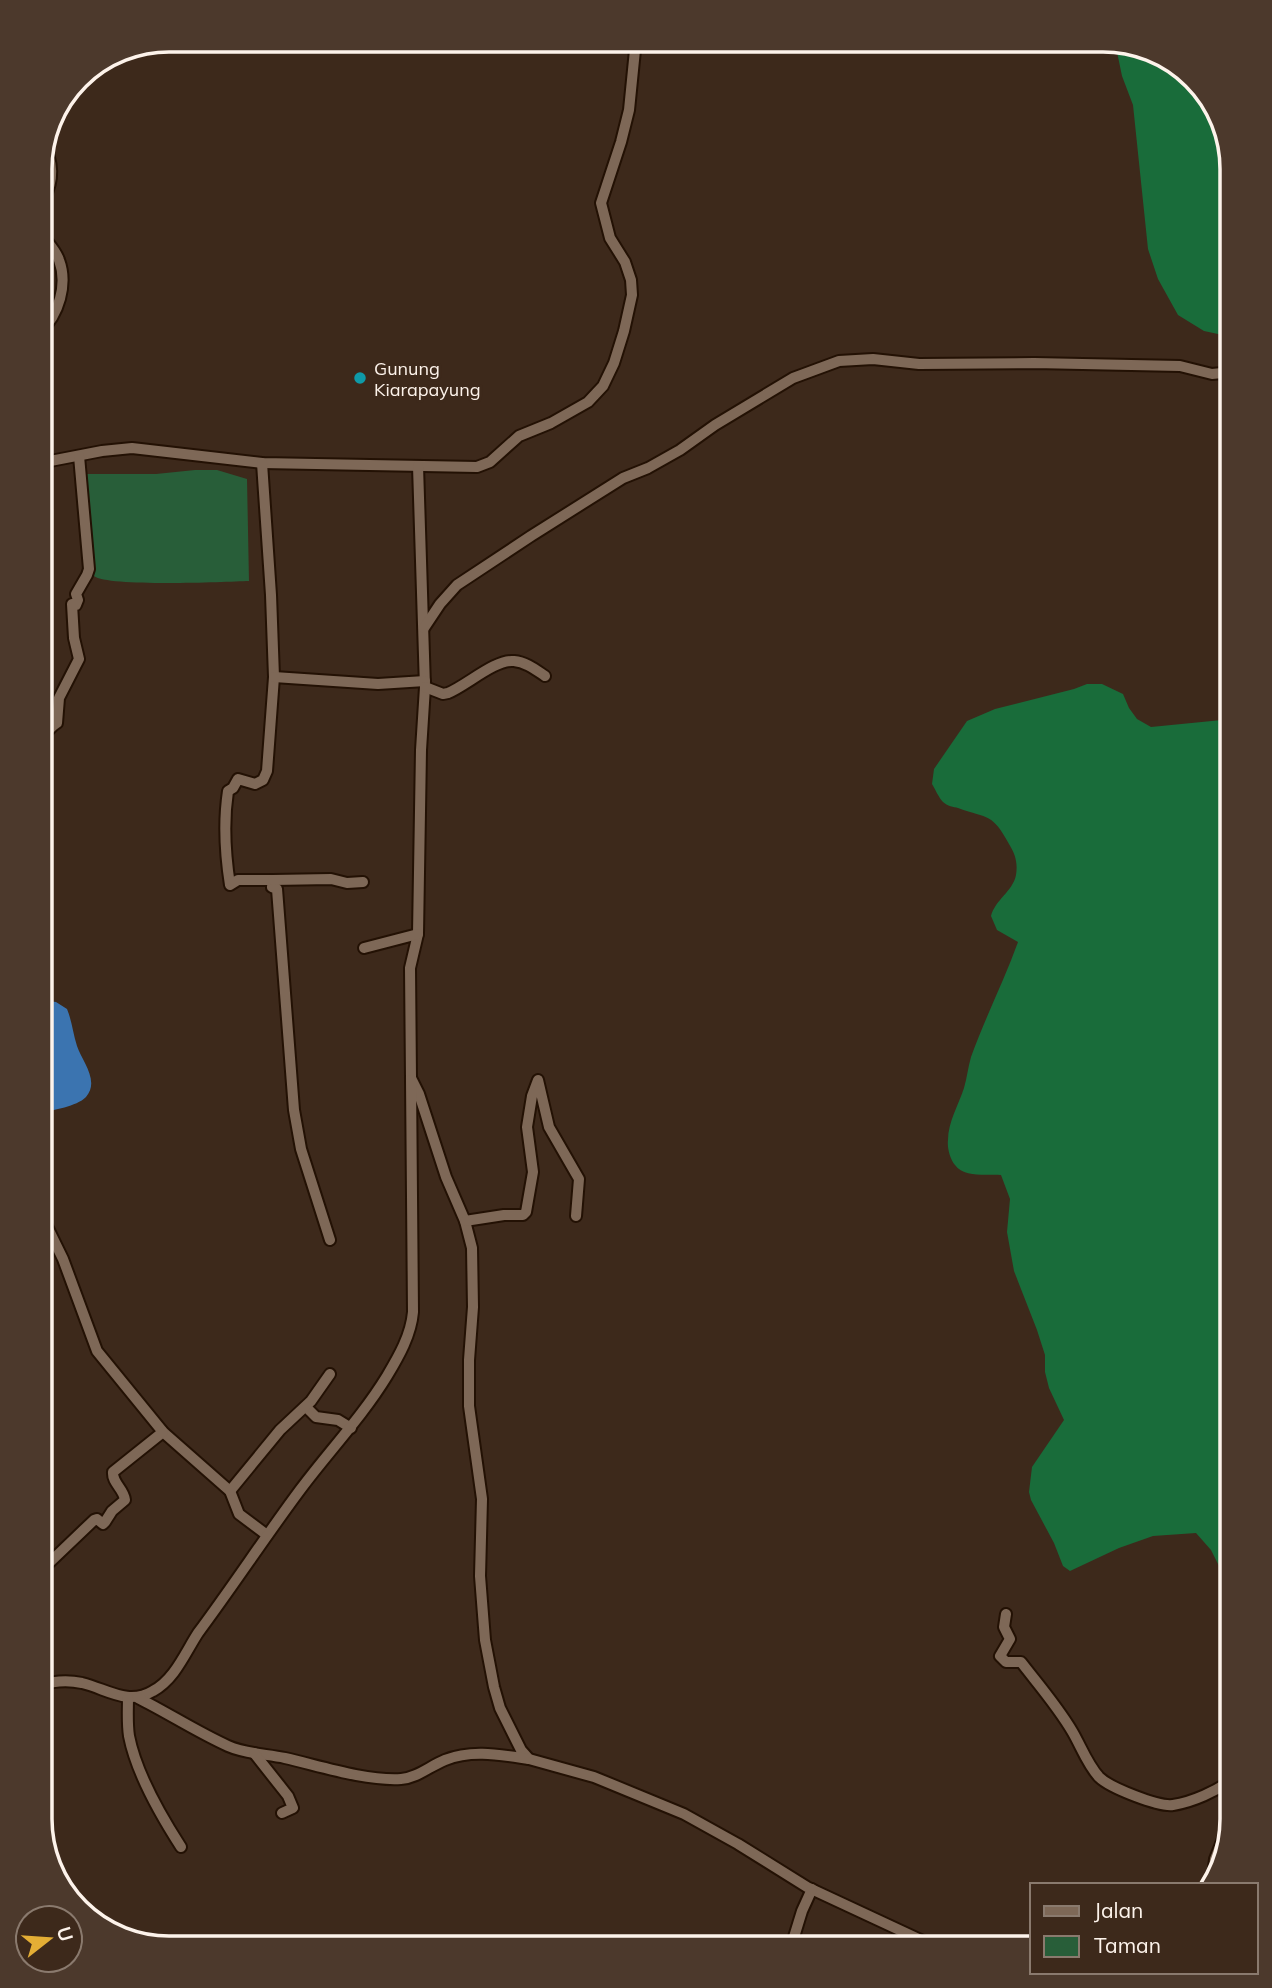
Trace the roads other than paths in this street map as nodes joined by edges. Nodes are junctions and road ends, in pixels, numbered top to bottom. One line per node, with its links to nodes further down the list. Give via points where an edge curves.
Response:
1 (635, 52): 8 (street, via 629,110 601,203 610,238 625,262 632,295 603,386 588,402 519,436 486,464)
2 (53, 250): 3 (street, via 63,282)
3 (53, 317)
4 (1220, 373): 9 (street, via 1180,366 839,361 793,378 508,551 452,590)
5 (79, 456): 6 (street); 7 (street, via 132,448); 13 (street, via 89,569 76,594 76,605 72,604 79,659 59,698 57,723)
6 (53, 461)
7 (262, 463): 8 (street); 11 (street)
8 (418, 466): 9 (street)
9 (423, 631): 12 (street)
10 (545, 676): 12 (street, via 509,661 448,693)
11 (274, 677): 12 (street); 14 (street, via 267,773 255,784 238,779 228,791 224,833 230,885 238,880)
12 (425, 684): 16 (street)
13 (53, 726)
14 (273, 880): 15 (street); 22 (street, via 294,1110 301,1149)
15 (363, 882)
16 (418, 933): 17 (street); 18 (street, via 410,968)
17 (364, 948)
18 (411, 1078): 20 (street); 25 (street, via 412,1321 403,1347)
19 (576, 1216): 20 (street, via 579,1179 550,1127 537,1080 527,1127 533,1172 526,1212)
20 (465, 1221): 34 (street, via 474,1261 469,1406 481,1486 485,1640 500,1708)
21 (52, 1237): 26 (street, via 97,1351)
22 (330, 1240)
23 (330, 1374): 24 (street)
24 (306, 1407): 25 (street, via 316,1417 338,1420); 27 (street, via 280,1430)
25 (351, 1428): 28 (street)
26 (163, 1432): 27 (street); 29 (street, via 113,1472 125,1500 106,1522 94,1520)
27 (230, 1491): 28 (street, via 239,1514)
28 (267, 1535): 32 (street, via 167,1681)
29 (52, 1560)
30 (1006, 1614): 35 (street, via 1004,1627 1010,1639 1000,1656 1006,1662 1021,1662 1100,1777 1130,1795 1171,1805)
31 (52, 1682): 32 (street, via 73,1681)
32 (133, 1697): 33 (street, via 228,1746); 37 (street, via 129,1736 134,1754)
33 (254, 1754): 34 (street, via 399,1779 463,1755); 36 (street, via 288,1796 293,1808)
34 (529, 1759): 38 (street, via 594,1777 684,1814)
35 (1220, 1786)
36 (282, 1813)
37 (181, 1847)
38 (811, 1889): 39 (street); 40 (street)
39 (794, 1936)
40 (912, 1936)

